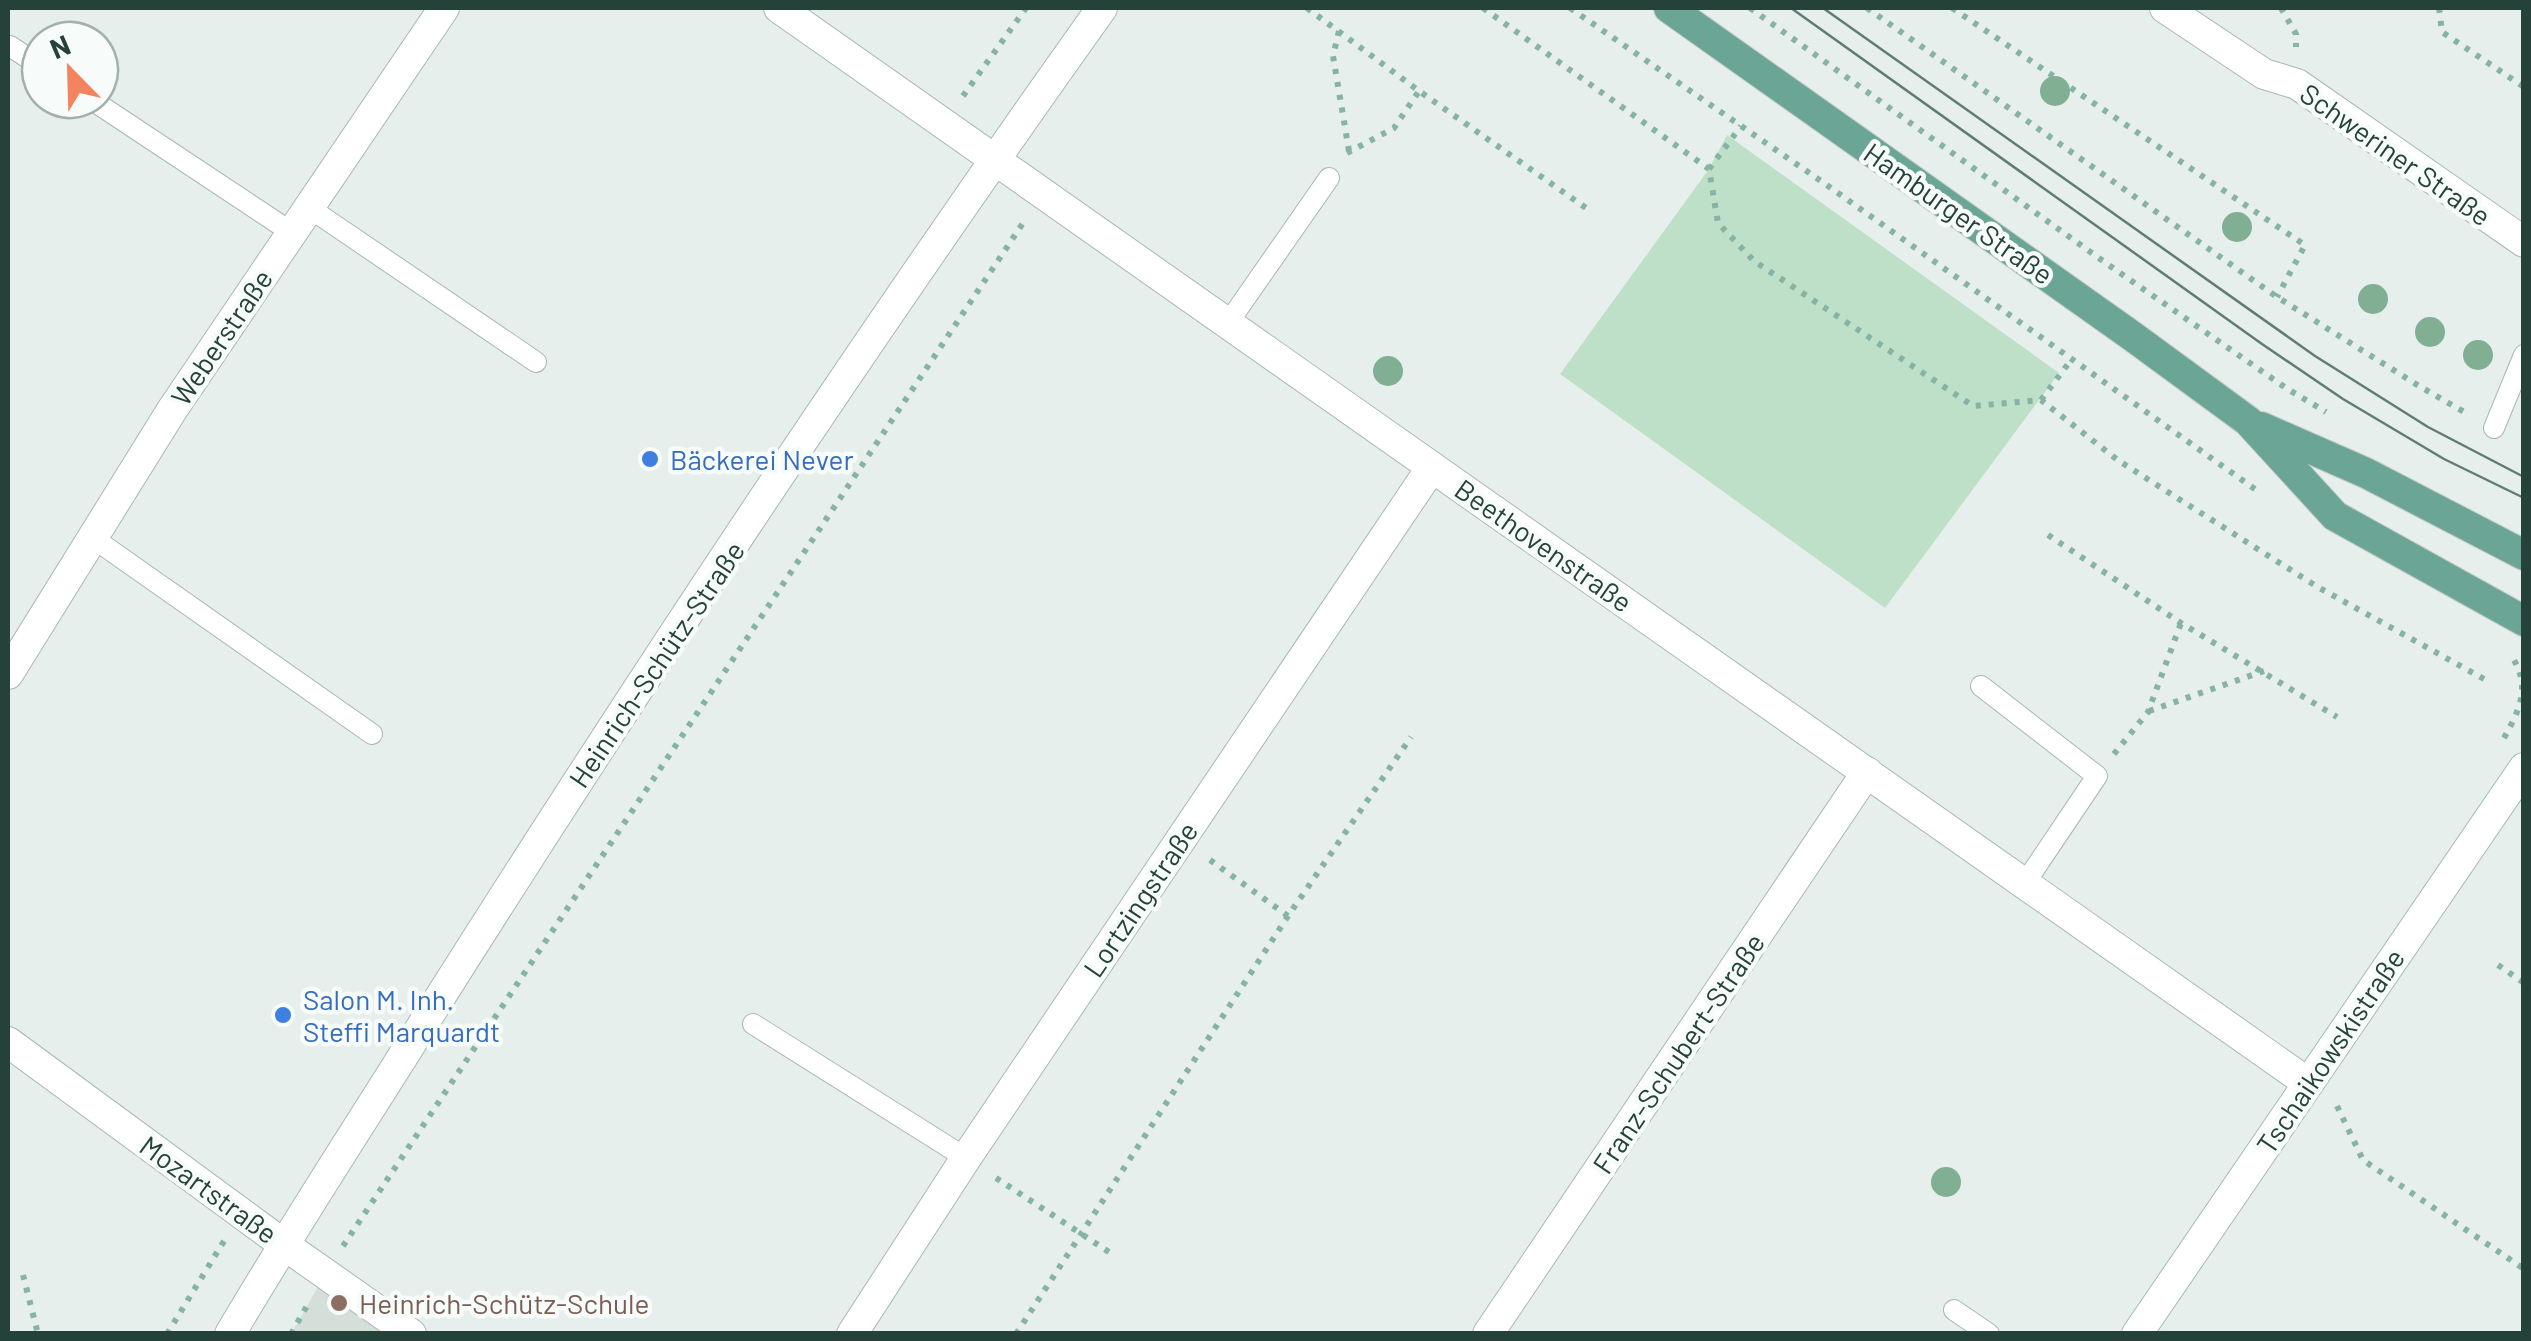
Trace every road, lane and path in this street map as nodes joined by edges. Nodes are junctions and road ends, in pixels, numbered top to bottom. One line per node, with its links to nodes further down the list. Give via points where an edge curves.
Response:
1 (444, 8): 26 (street, Weberstraße)
2 (779, 8): 18 (street, Beethovenstraße)
3 (1026, 8): 18 (path)
4 (1102, 8): 21 (street, Heinrich-Schütz-Straße)
5 (1307, 8): 14 (path)
6 (1483, 8): 22 (path)
7 (1570, 8): 19 (path)
8 (1668, 8): 35 (main road, Hamburger Straße)
9 (1750, 8): 33 (path)
10 (1867, 8): 28 (path)
11 (1952, 8): 28 (path, via 2306,246)
12 (2165, 8): 27 (street, Schweriner Straße, via 2264,74 2297,84)
13 (2439, 8): 15 (path, via 2442,32)
14 (1339, 31): 16 (path); 20 (path, via 1333,56)
15 (2524, 87)
16 (1419, 90): 20 (path, via 1394,128); 24 (path)
17 (120, 116): 26 (lane)
18 (943, 123): 21 (street, Beethovenstraße)
19 (1741, 126): 22 (path); 31 (path)
20 (1349, 150): 23 (path)
21 (994, 159): 29 (street, Beethovenstraße); 67 (street, Heinrich-Schütz-Straße, via 571,790)
22 (1709, 169): 34 (path, via 1718,222 1754,261 1973,406)
23 (1329, 178): 29 (lane)
24 (1586, 208)
25 (1026, 218): 70 (path)
26 (300, 220): 32 (lane); 40 (street, Weberstraße)
27 (2524, 242)
28 (2277, 297): 36 (path)
29 (1228, 323): 37 (street, Beethovenstraße)
30 (2524, 355): 36 (lane)
31 (2071, 360): 34 (path); 38 (path)
32 (536, 362)
33 (2286, 388)
34 (2040, 400): 46 (path, via 2119,462 2316,586)
35 (2248, 421): 41 (main road, Hamburger Straße); 42 (main road, Hamburger Straße, via 2336,516)
36 (2494, 428)
37 (1432, 467): 53 (street, Beethovenstraße); 55 (street, Lortzingstraße)
38 (2259, 492)
39 (2048, 534): 43 (path)
40 (93, 538): 45 (street, Weberstraße); 50 (lane)
41 (2524, 554)
42 (2524, 621)
43 (2181, 623): 44 (path); 48 (path)
44 (2264, 671): 48 (path); 49 (path)
45 (8, 674)
46 (2484, 679)
47 (1980, 686): 54 (lane)
48 (2148, 712): 54 (path)
49 (2337, 717)
50 (372, 734)
51 (1411, 737): 57 (path)
52 (2524, 768): 62 (street, Tschaikowskistraße)
53 (1867, 772): 56 (street, Beethovenstraße); 80 (street, Franz-Schubert-Straße)
54 (2097, 776): 56 (lane)
55 (1181, 839): 57 (path); 64 (street, Lortzingstraße)
56 (2024, 883): 62 (street, Beethovenstraße)
57 (1288, 916): 66 (path)
58 (2498, 965): 59 (path)
59 (2524, 982)
60 (753, 1024): 64 (lane)
61 (8, 1042): 65 (street, Mozartstraße)
62 (2308, 1083): 82 (street, Tschaikowskistraße)
63 (2335, 1101): 69 (path, via 2363,1160)
64 (966, 1158): 66 (path); 78 (street, Lortzingstraße)
65 (241, 1212): 67 (street, Mozartstraße); 74 (path)
66 (1082, 1235): 68 (path); 79 (path)
67 (283, 1244): 70 (street, Mozartstraße); 75 (street, Heinrich-Schütz-Straße)
68 (1112, 1254)
69 (2524, 1270)
70 (326, 1273): 76 (path); 77 (street, Mozartstraße)
71 (23, 1276): 73 (path)
72 (1954, 1310): 81 (lane)
73 (38, 1334)
74 (167, 1334)
75 (230, 1334)
76 (291, 1334)
77 (411, 1334)
78 (852, 1334)
79 (1016, 1334)
80 (1488, 1334)
81 (1989, 1334)
82 (2137, 1334)

